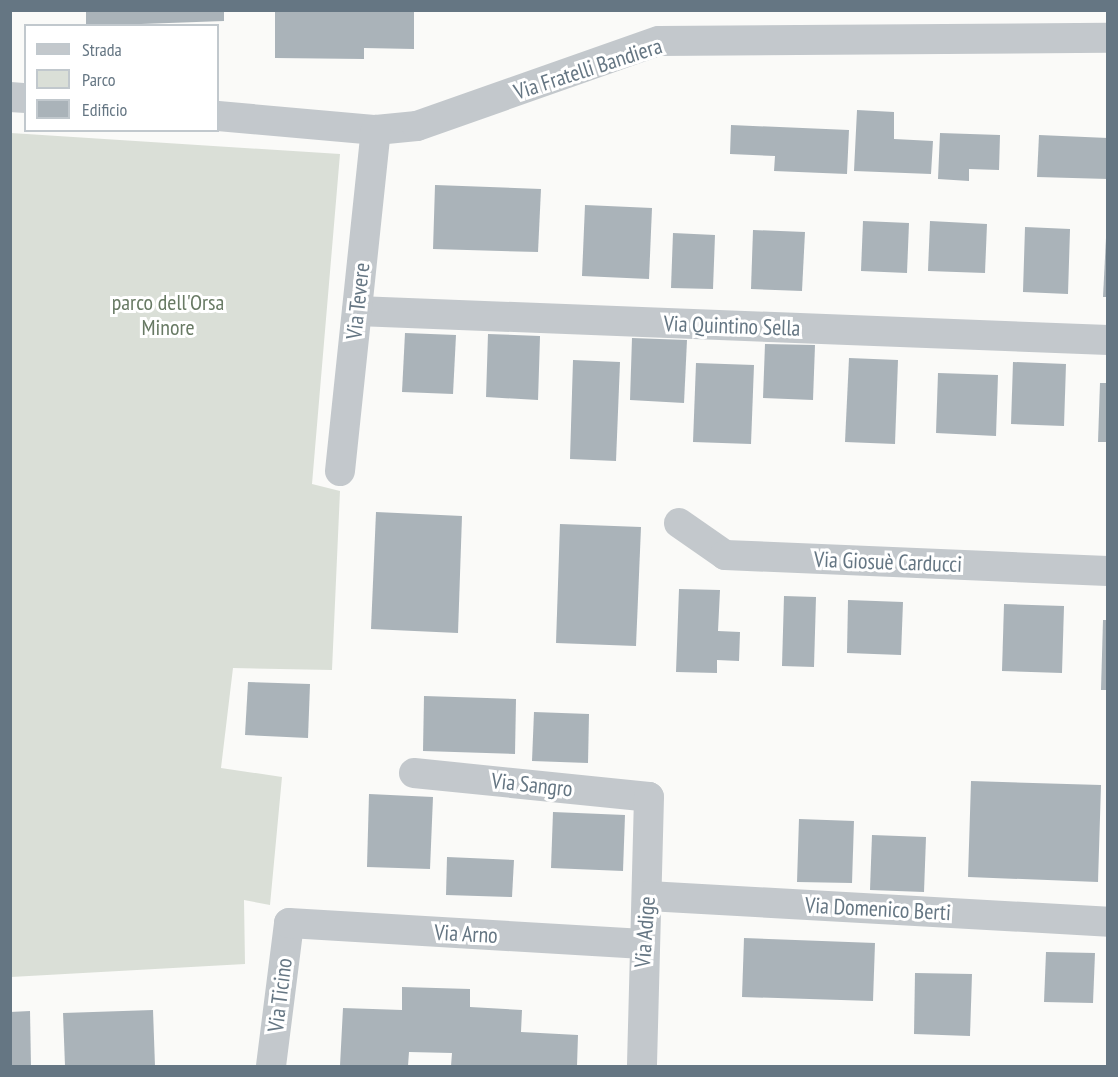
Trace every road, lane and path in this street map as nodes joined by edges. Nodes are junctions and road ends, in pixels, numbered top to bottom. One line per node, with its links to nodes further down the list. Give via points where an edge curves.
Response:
1 (1107, 38): 3 (street, Via Fratelli Bandiera, via 659,42 417,126)
2 (219, 116): 3 (street, Via Fratelli Bandiera)
3 (376, 130): 4 (street, Via Tevere)
4 (357, 311): 5 (street, Via Quintino Sella); 6 (street, Via Tevere)
5 (1107, 340)
6 (340, 471)
7 (679, 523): 8 (street, Via Giosuè Carducci, via 725,555)
8 (1107, 571)
9 (414, 773): 10 (street, Via Sangro)
10 (649, 797): 11 (street, Via Adige)
11 (648, 896): 12 (street, Via Domenico Berti); 14 (street, Via Adige)
12 (1107, 922)
13 (289, 923): 14 (street, Via Arno); 15 (street, Via Ticino)
14 (643, 944): 16 (street, Via Adige)
15 (271, 1066)
16 (642, 1066)

